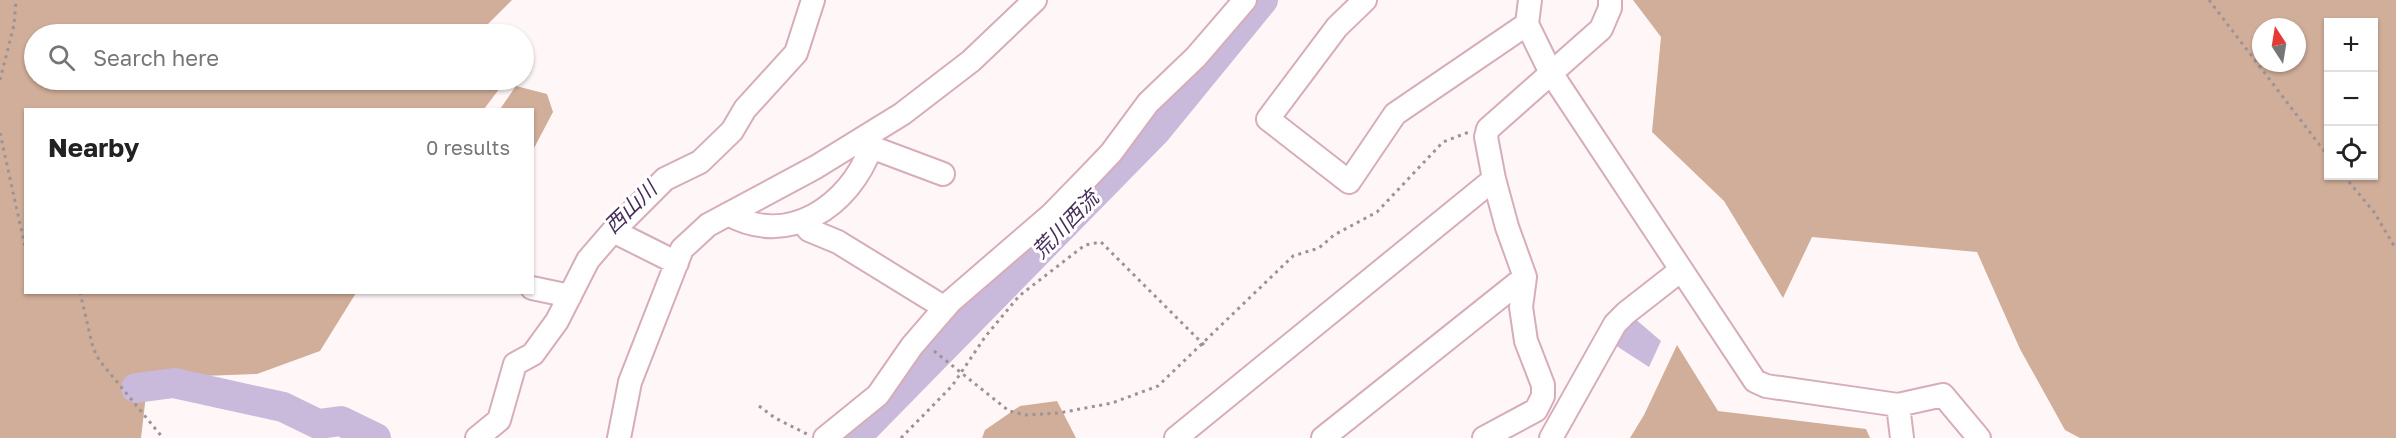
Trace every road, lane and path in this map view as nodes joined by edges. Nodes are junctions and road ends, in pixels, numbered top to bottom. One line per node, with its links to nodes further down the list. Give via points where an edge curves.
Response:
1 (16, 0): 11 (path)
2 (813, 0): 21 (street, via 796,53 745,109 732,131 700,162 665,179)
3 (1035, 0): 14 (street, via 971,62)
4 (1245, 0): 30 (street, via 1196,57 1148,103 1089,176 1052,214)
5 (1365, 0): 9 (street, via 1337,27 1268,119 1349,182 1395,114)
6 (1530, 0): 9 (street)
7 (1610, 0): 10 (street, via 1601,29)
8 (2210, 0): 15 (path)
9 (1527, 24): 10 (street)
10 (1551, 73): 12 (street); 25 (street)
11 (0, 80)
12 (1488, 129): 17 (street); 31 (path, via 1479,128 1443,142 1377,212 1334,235 1319,248 1293,256)
13 (0, 133): 22 (path)
14 (868, 143): 16 (street); 19 (street); 20 (street, via 863,171 827,207)
15 (2324, 151)
16 (943, 174)
17 (1494, 179): 26 (street); 42 (street)
18 (2347, 180): 23 (path, via 2374,212)
19 (728, 214): 20 (street, via 765,227); 24 (street, via 708,225)
20 (802, 222): 30 (street, via 809,230 838,242)
21 (613, 231): 24 (street); 29 (street, via 588,260)
22 (24, 242)
23 (2396, 249)
24 (679, 256): 38 (street, via 630,382)
25 (1681, 270): 34 (street, via 1755,381 1778,388); 45 (street, via 1615,324)
26 (1525, 277): 43 (street); 44 (street, via 1522,319 1543,396 1536,410)
27 (534, 288): 29 (street)
28 (80, 294): 36 (path, via 99,360)
29 (570, 296): 37 (street, via 533,354 515,364 498,420)
30 (945, 308): 40 (street, via 900,361 878,395)
31 (1204, 345): 33 (path, via 1158,386 1112,404 1059,413 1026,415 1009,411); 33 (path, via 1101,242 1085,245 1019,296)
32 (932, 350): 33 (path)
33 (961, 372): 41 (path)
34 (1898, 405): 46 (street); 47 (street, via 1943,395)
35 (759, 406): 39 (path)
36 (163, 438)
37 (477, 438)
38 (619, 438)
39 (814, 438)
40 (825, 438)
41 (901, 438)
42 (1176, 438)
43 (1323, 438)
44 (1484, 438)
45 (1551, 438)
46 (1902, 438)
47 (1979, 438)

